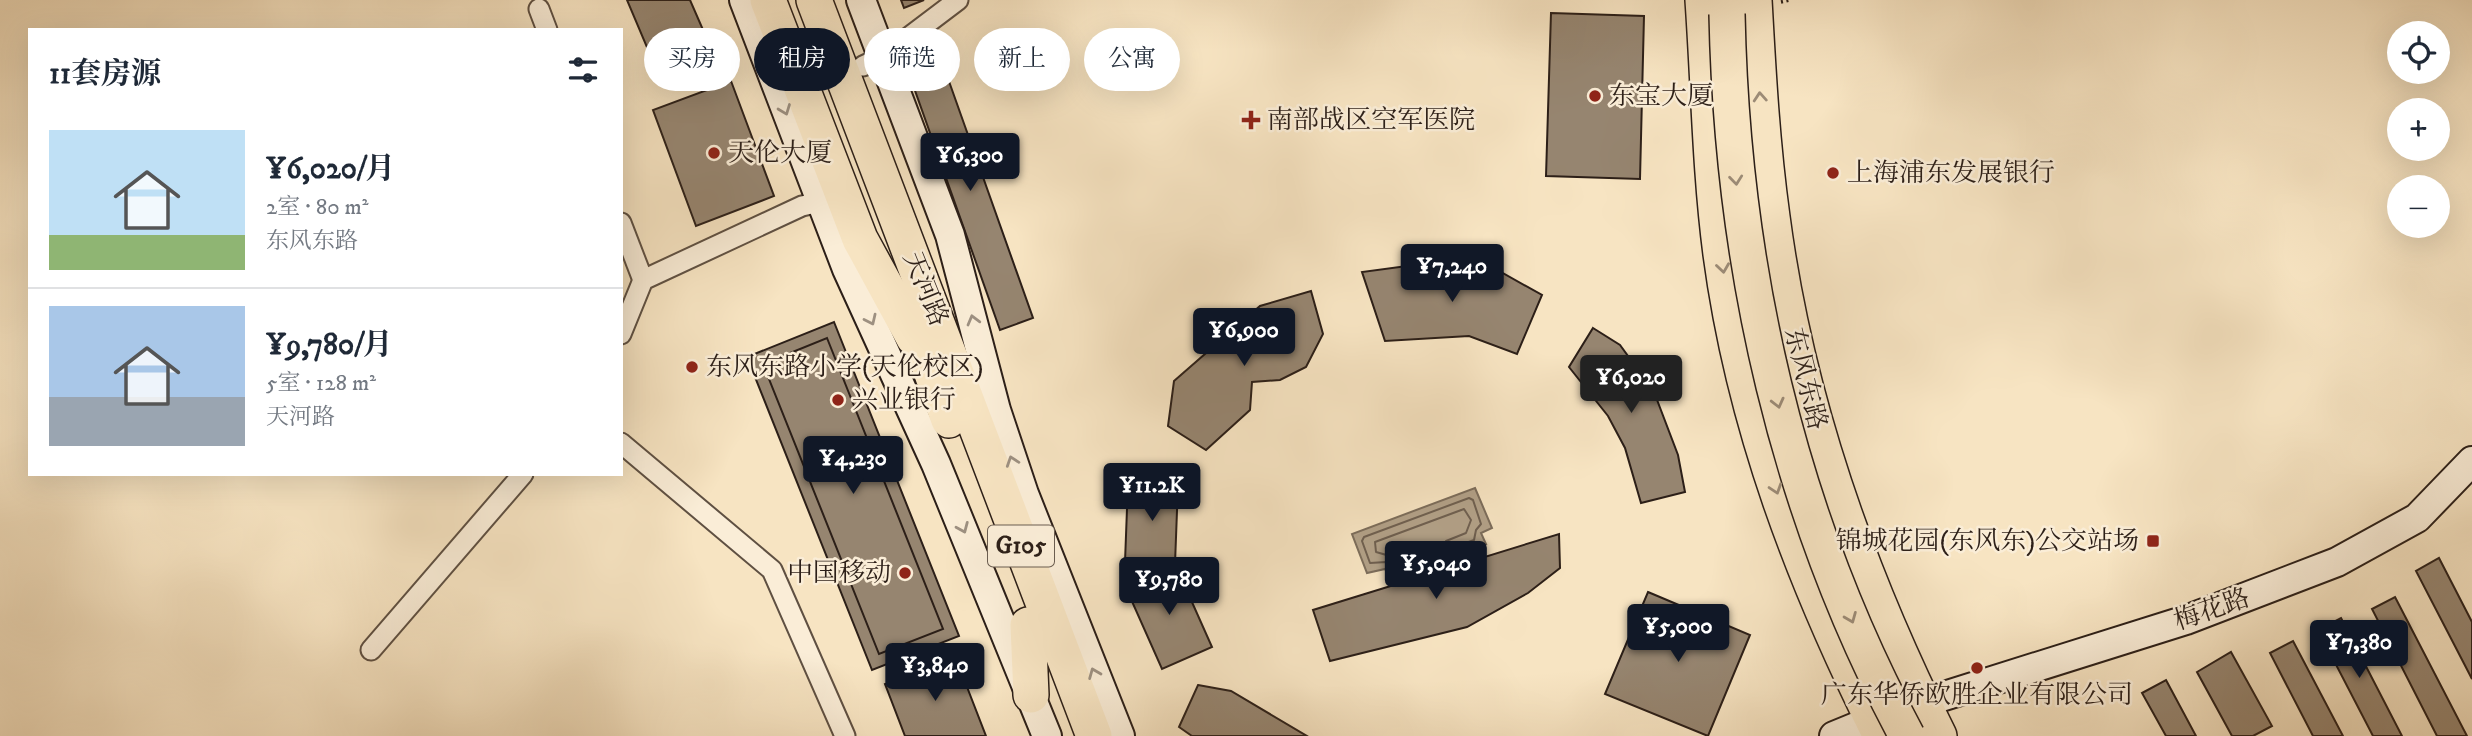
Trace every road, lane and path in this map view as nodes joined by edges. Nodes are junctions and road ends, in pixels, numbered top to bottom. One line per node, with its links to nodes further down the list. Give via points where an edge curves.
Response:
1 (792, 0): 21 (highway, 天河路)
2 (814, 0): 21 (highway, 天河路, via 910,255)
3 (837, 0): 13 (highway, G105)
4 (861, 0): 11 (main road)
5 (958, 0): 12 (street)
6 (1755, 0): 29 (highway, 东风东路, one-way to 6, via 1849,535 1813,416 1779,265 1768,187)
7 (751, 1): 16 (highway, G105, one-way to 16)
8 (1711, 2): 30 (highway, one-way to 30, via 1715,204 1740,358 1799,558); 37 (highway, one-way to 37, bridge, via 1728,86 1738,198 1782,422 1818,534 1857,633)
9 (539, 9): 10 (street)
10 (546, 28)
11 (867, 28)
12 (919, 28)
13 (864, 46)
14 (882, 91): 21 (highway, G105, via 938,285)
15 (886, 91): 22 (main road, one-way to 15, via 950,236)
16 (829, 191): 18 (highway); 19 (street); 21 (highway, G105, via 872,264)
17 (623, 228): 19 (street)
18 (847, 269): 28 (main road, one-way to 28, via 936,464)
19 (643, 280): 20 (street)
20 (623, 329)
21 (939, 357): 22 (highway); 26 (highway, 天河路 / G105); 34 (highway, 天河路 / G105, via 990,463)
22 (996, 410): 35 (main road, one-way to 22, via 1024,494)
23 (623, 445): 31 (street, via 772,570)
24 (2472, 461): 29 (main road, 梅花路, via 2417,518 2337,562 2186,620)
25 (521, 476): 27 (street)
26 (1028, 625): 28 (highway); 33 (highway, 天河路 / G105)
27 (371, 650)
28 (1031, 695): 32 (main road)
29 (1923, 703): 38 (highway, 东风东路)
30 (1877, 728): 36 (main road)
31 (845, 736)
32 (1047, 736)
33 (1072, 736)
34 (1094, 736)
35 (1120, 736)
36 (1834, 736)
37 (1907, 736)
38 (1939, 736)

